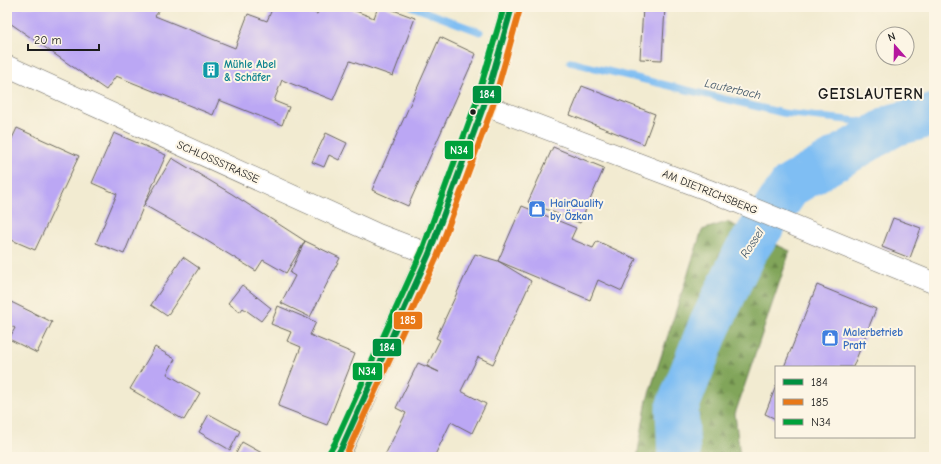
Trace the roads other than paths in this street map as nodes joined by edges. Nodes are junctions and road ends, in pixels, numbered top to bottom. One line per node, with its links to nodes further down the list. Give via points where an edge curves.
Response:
1 (512, 7): 3 (main road)
2 (7, 66): 4 (street, SCHLOSSSTRASSE, via 377,234)
3 (484, 105): 4 (main road); 5 (street, AM DIETRICHSBERG, via 708,190)
4 (429, 254): 6 (main road)
5 (934, 283)
6 (336, 457)

